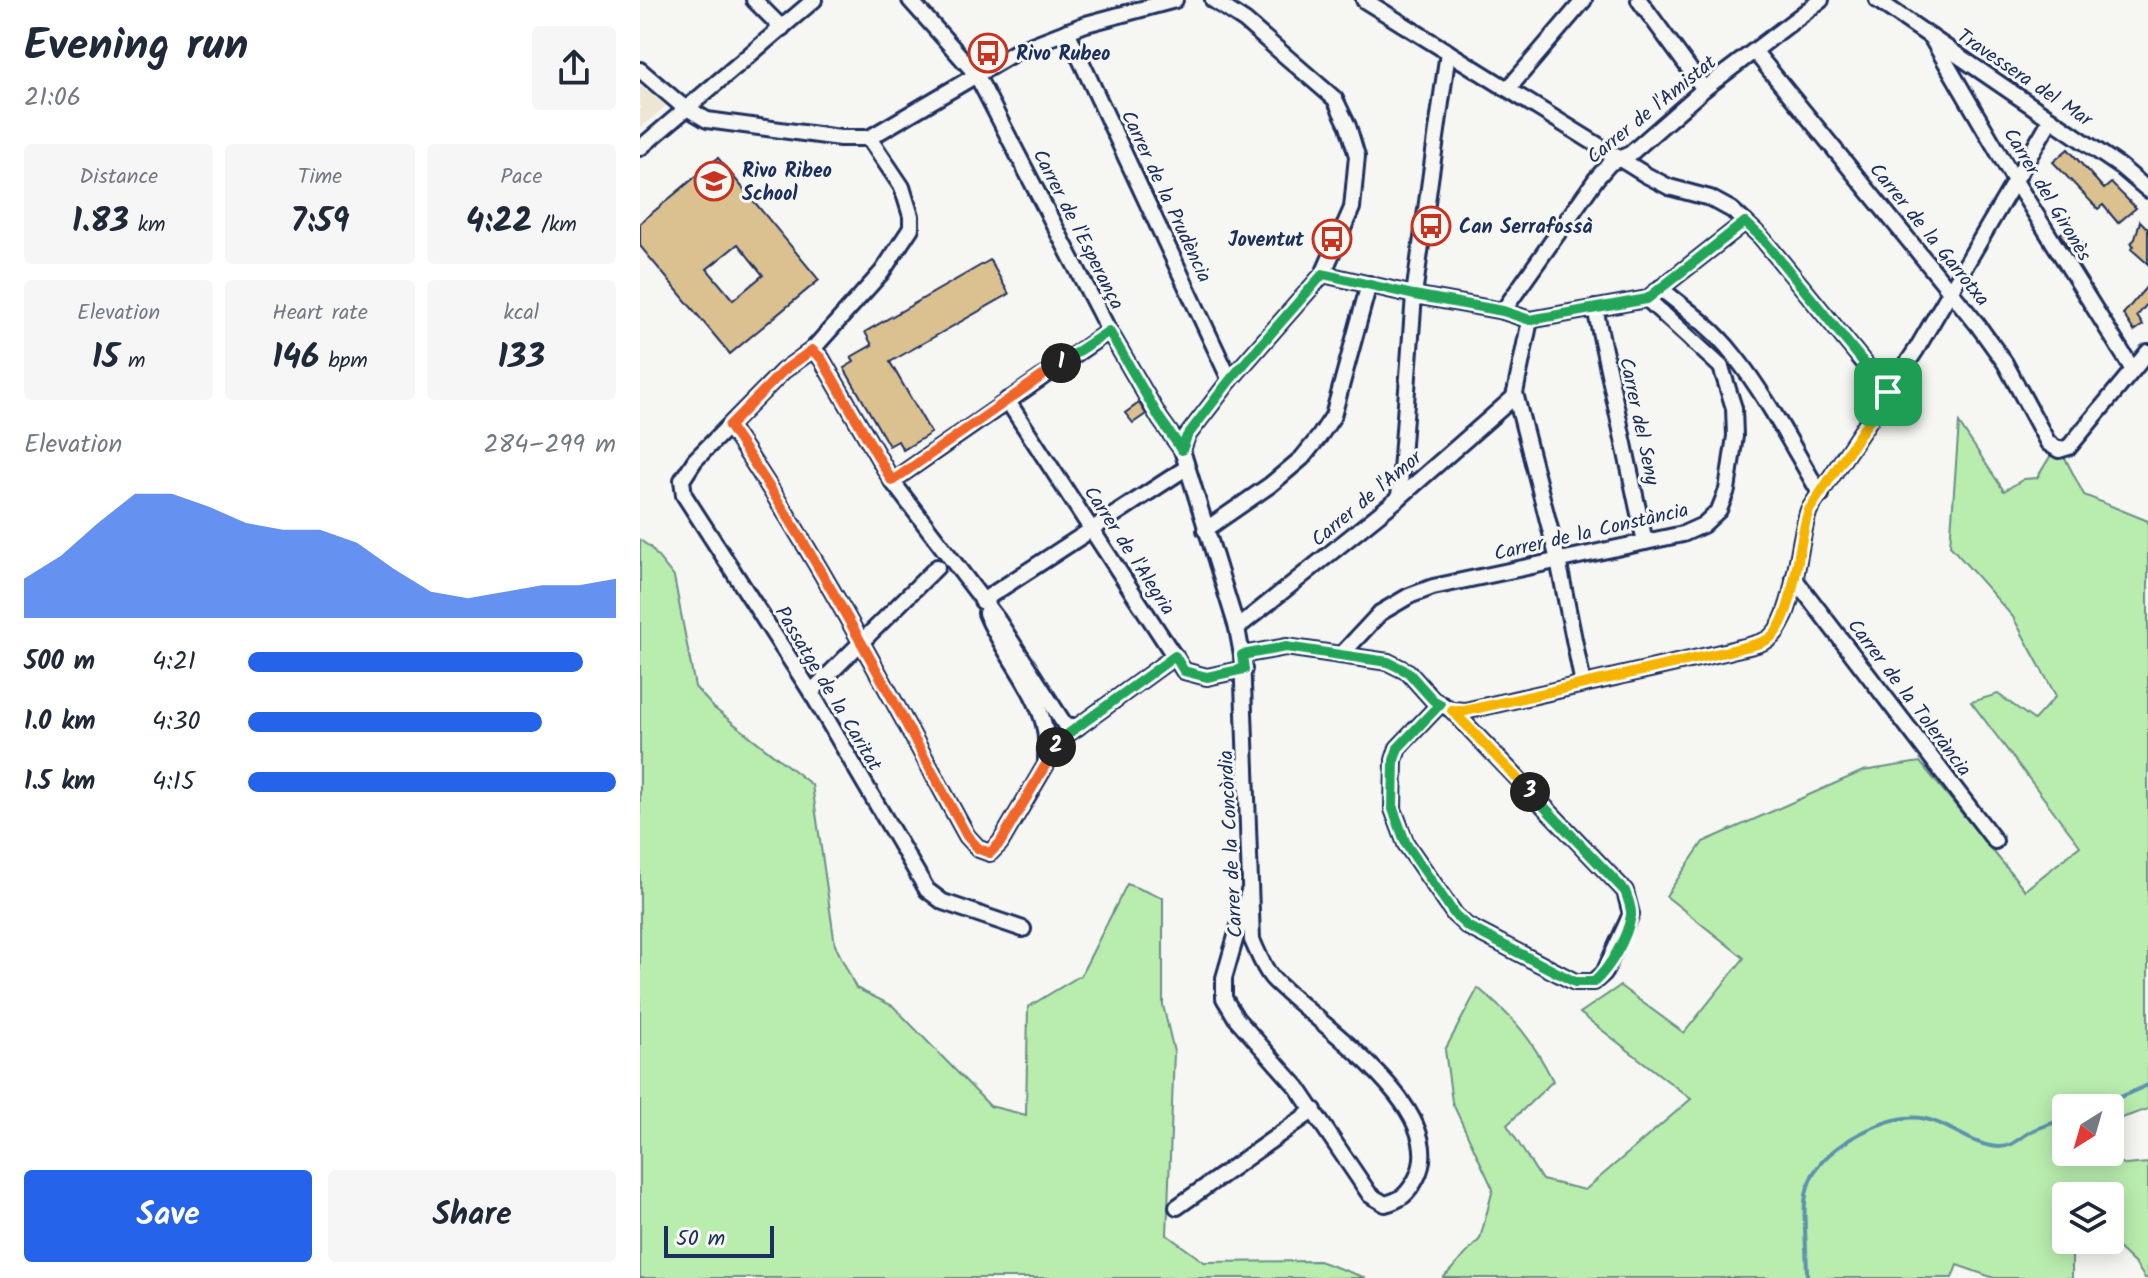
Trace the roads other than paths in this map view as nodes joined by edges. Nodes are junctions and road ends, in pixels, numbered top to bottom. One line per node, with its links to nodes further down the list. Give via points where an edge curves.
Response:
1 (754, 0): 13 (street)
2 (814, 0): 13 (street)
3 (910, 0): 19 (street, Carrer de l'Esperança)
4 (1175, 0): 14 (street)
5 (1213, 0): 30 (street, via 1335,99 1348,126 1357,156 1352,208)
6 (1364, 0): 12 (street)
7 (1388, 0): 12 (street)
8 (1584, 0): 20 (street)
9 (1639, 0): 21 (street)
10 (1821, 0): 17 (street, Carrer de l'Amistat)
11 (1877, 0): 15 (street, Travessera del Mar)
12 (1398, 22): 16 (street)
13 (782, 28): 22 (street)
14 (1067, 31): 19 (street); 43 (street, Carrer de la Prudència)
15 (1931, 37): 23 (street, Travessera del Mar); 27 (street, Carrer del Gironès)
16 (1448, 52): 20 (street); 34 (street)
17 (1755, 52): 21 (street, Carrer de l'Amistat); 33 (street, Carrer de la Garrotxa)
18 (640, 70): 22 (street)
19 (976, 74): 24 (street); 39 (street, Carrer de l'Esperança)
20 (1508, 89): 26 (street)
21 (1704, 89): 26 (street, Carrer de l'Amistat)
22 (688, 109): 24 (street, via 707,120); 25 (street)
23 (2051, 119): 27 (street); 28 (street, Travessera del Mar)
24 (869, 138): 40 (street, Passatge de la Caritat, via 902,187 911,228 882,272)
25 (640, 148)
26 (1621, 158): 29 (street, via 1669,187 1710,198); 37 (street, Carrer de l'Amistat, via 1596,179)
27 (2015, 181): 33 (street); 42 (street, Carrer del Gironès)
28 (2148, 190)
29 (1745, 222): 32 (street); 44 (street)
30 (1323, 274): 31 (street); 43 (street)
31 (1369, 284): 34 (street); 54 (street, via 1333,416 1302,458)
32 (1660, 288): 35 (street); 51 (street, via 1731,351)
33 (1949, 292): 42 (street, Carrer de la Garrotxa, via 2005,363 2048,443 2059,450 2069,447); 44 (street)
34 (1414, 295): 37 (street); 52 (street)
35 (1647, 299): 36 (street); 55 (street, Carrer de la Constància, via 1721,367 1734,408 1735,436 1719,510 1683,534)
36 (1595, 308): 38 (street); 55 (street, Carrer del Seny)
37 (1503, 311): 38 (street)
38 (1530, 320): 45 (street)
39 (1109, 331): 46 (street); 48 (street, Carrer de l'Esperança)
40 (812, 350): 47 (street, Passatge de la Caritat, via 783,371); 50 (street)
41 (2148, 352): 42 (street)
42 (2133, 370)
43 (1230, 380): 48 (street)
44 (1888, 392): 51 (street)
45 (1515, 393): 52 (street, Carrer de l'Amor); 56 (street)
46 (1007, 400): 50 (street); 53 (street, Carrer de l'Alegria)
47 (729, 426): 61 (street); 66 (street, Passatge de la Caritat, via 695,460 682,480 684,495)
48 (1182, 450): 49 (street, Carrer de l'Esperança)
49 (1186, 468): 53 (street); 54 (street, Carrer de l'Esperança)
50 (892, 481): 59 (street)
51 (1821, 495): 58 (street, via 1803,528)
52 (1399, 498): 60 (street, Carrer de l'Amor)
53 (1092, 528): 59 (street); 63 (street, Carrer de l'Alegria)
54 (1205, 530): 60 (street, Carrer de l'Esperança)
55 (1645, 542): 56 (street, Carrer de la Constància)
56 (1558, 560): 62 (street, Carrer de la Constància, via 1409,596 1380,613); 65 (street)
57 (937, 567): 61 (street)
58 (1794, 578): 65 (street, via 1789,603 1770,639); 70 (street, Carrer de la Tolerància)
59 (982, 601): 68 (street, via 1065,725); 69 (street, via 1038,708 1046,731)
60 (1237, 628): 64 (street, Carrer de l'Esperança)
61 (862, 642): 66 (street); 69 (street, via 967,836 979,849 990,853 1000,843)
62 (1341, 655): 64 (street, via 1286,647); 67 (street, via 1388,662 1408,672)
63 (1175, 656): 64 (street, Carrer de l'Alegria, via 1184,671 1207,677); 68 (street)
64 (1243, 662): 71 (street, Carrer de la Concòrdia)
65 (1583, 684): 67 (street, via 1465,711)
66 (811, 692): 72 (street, Passatge de la Caritat, via 927,890 943,902)
67 (1446, 707): 67 (street, via 1625,891 1631,914 1604,973 1594,982 1575,982 1467,926 1406,844 1393,809 1394,760 1398,748)
68 (1078, 727): 69 (street, via 1061,739)
69 (1046, 762)
70 (1995, 841)
71 (1249, 891): 73 (street, via 1224,978 1224,998); 73 (street, Carrer de la Concòrdia, via 1252,940 1271,977 1386,1079 1412,1119 1423,1148 1411,1189 1400,1200 1385,1204 1370,1195)
72 (1023, 929)
73 (1314, 1110): 74 (street)
74 (1177, 1207)

